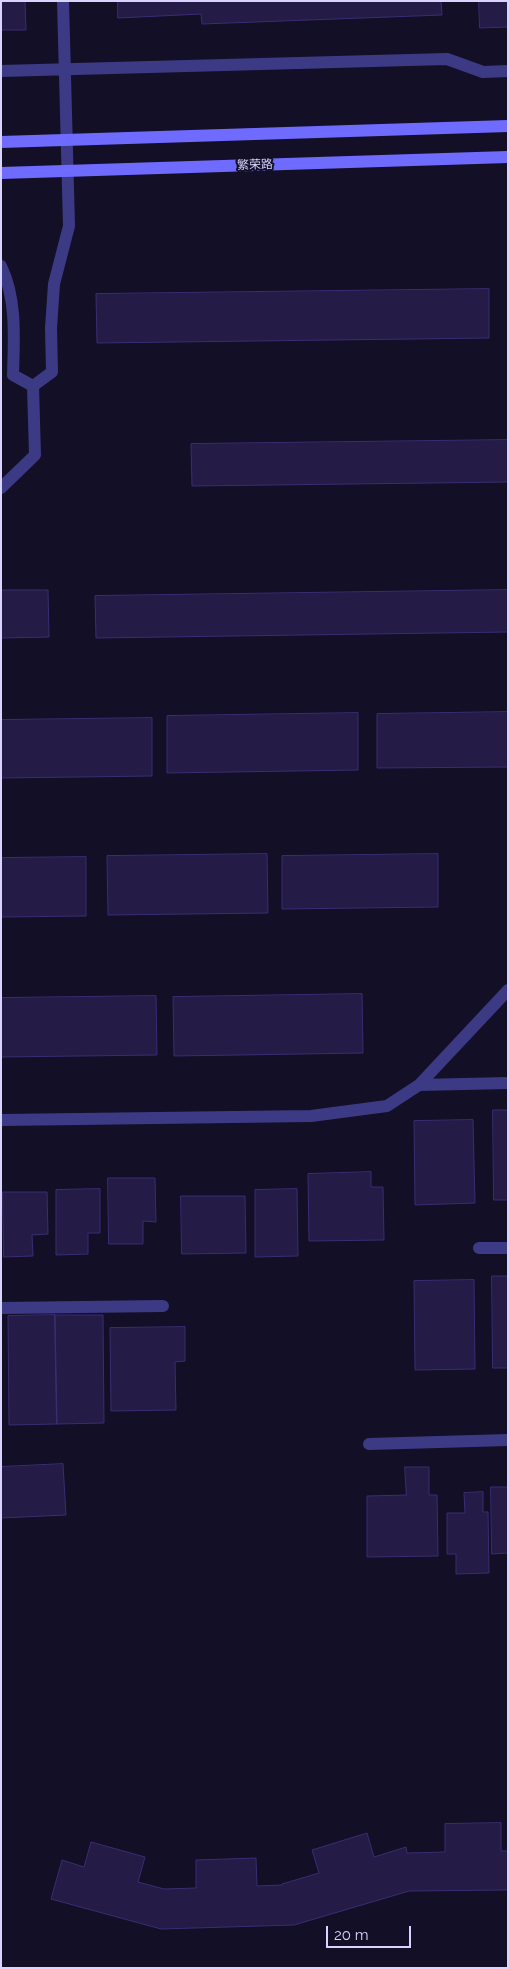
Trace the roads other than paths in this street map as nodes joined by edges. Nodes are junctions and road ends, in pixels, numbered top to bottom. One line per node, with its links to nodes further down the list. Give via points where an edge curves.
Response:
1 (63, 1): 2 (lane)
2 (64, 69): 3 (lane, via 447,59 483,72); 4 (lane); 6 (lane)
3 (508, 71)
4 (1, 72)
5 (508, 126): 6 (main road)
6 (66, 140): 7 (main road); 9 (lane)
7 (1, 142)
8 (508, 156): 9 (main road, 繁荣路)
9 (67, 171): 10 (main road, 繁荣路); 12 (lane, via 69,226 54,284 52,372)
10 (1, 173)
11 (1, 266): 12 (lane, via 9,283 14,331 13,375)
12 (33, 386): 13 (lane, via 35,455)
13 (1, 488)
14 (508, 990): 16 (lane)
15 (508, 1083): 16 (lane)
16 (420, 1085): 17 (lane, via 387,1106 311,1116)
17 (1, 1120)
18 (479, 1248): 19 (lane)
19 (508, 1248)
20 (163, 1306): 21 (lane)
21 (1, 1308)
22 (508, 1440): 23 (lane)
23 (369, 1444)

